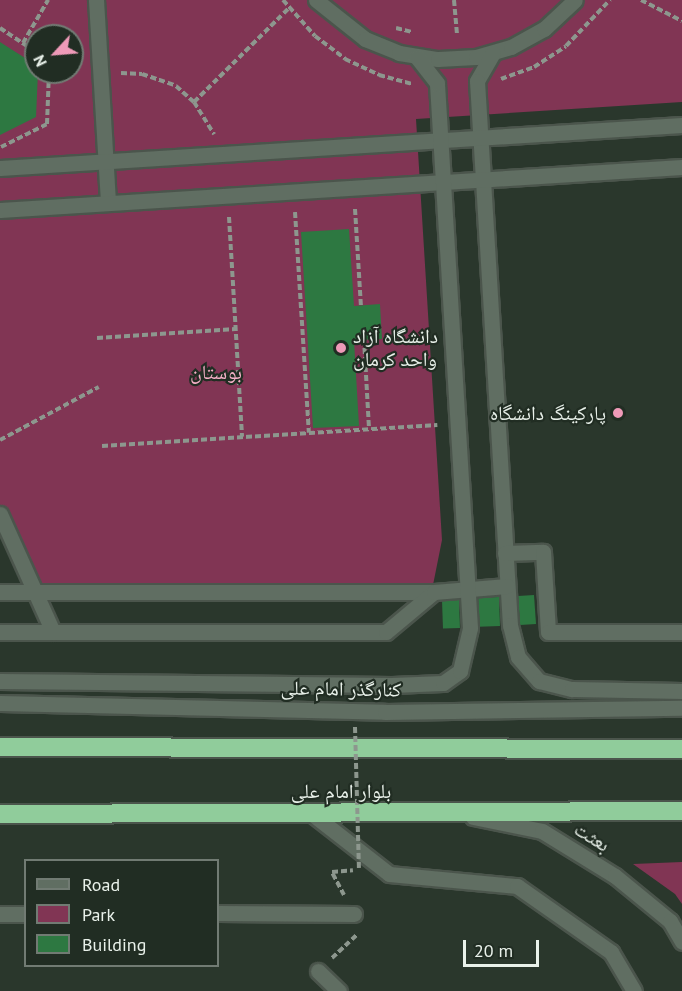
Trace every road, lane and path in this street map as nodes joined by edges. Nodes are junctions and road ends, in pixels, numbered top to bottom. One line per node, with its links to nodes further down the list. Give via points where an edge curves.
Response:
1 (48, 0): 15 (path)
2 (96, 0): 18 (street)
3 (316, 0): 17 (street, via 365,39)
4 (454, 0): 14 (path)
5 (575, 0): 16 (street, via 544,28)
6 (641, 0): 8 (path)
7 (289, 8): 20 (path)
8 (682, 21)
9 (385, 23): 11 (path)
10 (0, 28): 15 (path)
11 (415, 33)
12 (468, 35): 14 (path)
13 (447, 36): 14 (path)
14 (457, 36)
15 (23, 43)
16 (493, 53): 17 (street, via 455,59); 23 (street, via 477,81)
17 (417, 57): 24 (street, via 437,84)
18 (101, 77): 20 (path, via 130,73 153,77 176,87); 26 (street)
19 (49, 84): 25 (path, via 47,124)
20 (194, 102): 22 (path)
21 (682, 125): 23 (street)
22 (214, 134)
23 (480, 138): 24 (street); 29 (street)
24 (440, 140): 26 (street); 30 (street)
25 (0, 147)
26 (106, 162): 28 (street); 31 (street)
27 (682, 167): 29 (street)
28 (0, 168)
29 (482, 180): 30 (street); 48 (street)
30 (443, 182): 31 (street); 50 (street)
31 (108, 203): 33 (street)
32 (355, 209): 36 (path)
33 (0, 210)
34 (296, 212): 43 (path)
35 (229, 217): 37 (path)
36 (361, 306)
37 (236, 329): 38 (path); 44 (path)
38 (97, 338)
39 (364, 339): 42 (path)
40 (99, 387): 45 (path)
41 (437, 425): 42 (path)
42 (369, 429): 43 (path)
43 (309, 433): 44 (path)
44 (243, 437): 46 (path)
45 (0, 440)
46 (102, 446)
47 (0, 514): 52 (street)
48 (505, 553): 49 (street); 56 (street, via 543,552 548,632)
49 (507, 586): 50 (street); 58 (street, via 510,625 518,657 539,681 572,689)
50 (468, 588): 53 (street); 57 (street, via 470,628 460,670 443,683)
51 (0, 592): 52 (street)
52 (35, 592): 53 (street); 55 (street)
53 (434, 592): 55 (street, via 386,632)
54 (0, 632): 55 (street)
55 (52, 632)
56 (682, 632)
57 (0, 681)
58 (682, 691)
59 (0, 703): 60 (street, کنارگذر امام علی, via 385,712)
60 (682, 708)
61 (355, 727): 68 (path, bridge, via 359,870)
62 (0, 747): 63 (highway)
63 (682, 749)
64 (682, 811): 67 (highway, بلوار امام علی)
65 (311, 813): 66 (highway, بلوار امام علی); 67 (highway, بلوار امام علی); 76 (street, via 390,874 517,886 611,952)
66 (0, 814)
67 (455, 814): 73 (street, بعثت, via 542,831 615,876 670,921)
68 (332, 872)
69 (219, 913): 72 (street)
70 (0, 914): 71 (street)
71 (24, 914)
72 (354, 914)
73 (682, 942)
74 (318, 971): 75 (street)
75 (339, 991)
76 (634, 991)

